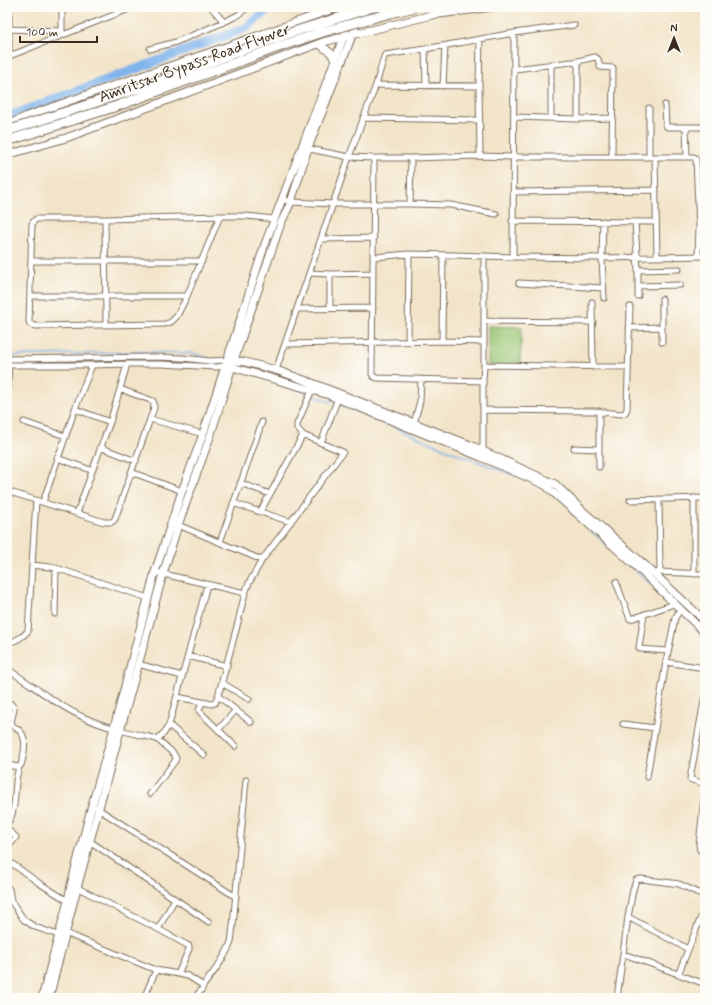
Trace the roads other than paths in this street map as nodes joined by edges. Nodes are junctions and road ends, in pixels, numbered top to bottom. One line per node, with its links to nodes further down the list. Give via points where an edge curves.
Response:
1 (9, 7): 14 (street)
2 (62, 7): 15 (street)
3 (134, 7): 15 (street)
4 (211, 7): 12 (street)
5 (248, 7): 12 (street)
6 (354, 7): 18 (street)
7 (361, 7): 17 (street)
8 (373, 7): 41 (highway, Amritsar Bypass Road Flyover, bridge, via 290,33 155,83)
9 (415, 7): 44 (highway, Amritsar Bypass Road Flyover, bridge, via 323,32 117,106)
10 (492, 7): 17 (street, via 432,15)
11 (336, 8): 41 (street, via 79,97 27,116)
12 (224, 22): 22 (street, via 176,42)
13 (574, 25): 16 (street)
14 (9, 29): 15 (street); 24 (street)
15 (62, 33): 24 (street)
16 (514, 33): 19 (street); 28 (street)
17 (351, 35): 18 (street); 45 (street)
18 (343, 37): 20 (street); 25 (street)
19 (480, 39): 21 (street); 32 (street)
20 (319, 44): 25 (street, via 331,53); 46 (street, via 66,138)
21 (445, 46): 23 (street); 31 (street)
22 (150, 49)
23 (425, 49): 29 (street, via 385,55); 30 (street)
24 (8, 56)
25 (335, 60): 45 (street)
26 (574, 62): 27 (street); 38 (street, via 596,57 600,67 613,68); 39 (street, via 578,65)
27 (551, 64): 28 (street); 37 (street)
28 (515, 69): 35 (street)
29 (376, 85): 30 (street); 36 (street)
30 (426, 86): 31 (street)
31 (443, 86): 32 (street)
32 (479, 86): 40 (street)
33 (665, 105): 42 (street, via 667,127)
34 (649, 108): 51 (street)
35 (514, 117): 37 (street); 50 (street)
36 (363, 118): 40 (street); 49 (street)
37 (551, 118): 39 (street)
38 (613, 118): 39 (street); 48 (street)
39 (578, 119)
40 (479, 120): 47 (street)
41 (10, 127)
42 (686, 127): 43 (street); 53 (street)
43 (705, 127)
44 (7, 141)
45 (305, 148): 49 (street); 58 (street); 59 (street)
46 (7, 155)
47 (480, 156): 50 (street); 55 (street)
48 (612, 156): 50 (street); 51 (street)
49 (349, 157): 54 (street); 60 (street)
50 (514, 157): 57 (street)
51 (649, 157): 52 (street)
52 (655, 157): 53 (street); 56 (street)
53 (687, 157): 71 (street, via 696,159)
54 (374, 158): 55 (street); 61 (street)
55 (411, 158): 62 (street)
56 (656, 190): 57 (street); 70 (street)
57 (513, 192): 67 (street)
58 (282, 200): 59 (street); 66 (street)
59 (291, 202): 60 (street); 119 (street)
60 (334, 204): 61 (street); 72 (street)
61 (374, 204): 62 (street); 73 (street)
62 (410, 204): 63 (street, via 452,205)
63 (496, 214)
64 (220, 216): 65 (street); 66 (street); 86 (street)
65 (105, 219): 84 (street, via 36,219 32,224); 85 (street)
66 (274, 219): 119 (street)
67 (512, 221): 68 (street); 81 (street)
68 (603, 221): 69 (street); 83 (street)
69 (635, 222): 70 (street); 82 (street)
70 (656, 222): 77 (street)
71 (702, 227): 78 (street)
72 (322, 238): 73 (street); 89 (street)
73 (374, 238): 80 (street)
74 (410, 254): 75 (street); 80 (street); 114 (street)
75 (443, 255): 76 (street); 112 (street)
76 (484, 256): 81 (street); 107 (street)
77 (656, 256): 78 (street); 82 (street)
78 (698, 256): 79 (street)
79 (705, 256)
80 (374, 257): 90 (street)
81 (513, 257): 83 (street)
82 (637, 257): 83 (street); 88 (street)
83 (602, 258): 95 (street)
84 (31, 261): 85 (street); 96 (street)
85 (106, 261): 86 (street); 97 (street)
86 (202, 261): 98 (street)
87 (679, 269): 88 (street)
88 (638, 270): 94 (street)
89 (309, 273): 91 (street); 106 (street)
90 (373, 273): 91 (street); 105 (street)
91 (330, 274): 104 (street)
92 (519, 283): 95 (street)
93 (680, 285): 94 (street)
94 (638, 286): 99 (street)
95 (603, 288): 100 (street)
96 (30, 296): 97 (street); 109 (street, via 29,322 32,326)
97 (106, 296): 98 (street); 109 (street)
98 (187, 296): 109 (street, via 171,322)
99 (638, 296)
100 (604, 298)
101 (662, 299): 110 (street)
102 (592, 302): 108 (street)
103 (630, 307): 111 (street)
104 (330, 308): 105 (street); 106 (street)
105 (373, 308): 113 (street)
106 (297, 309): 117 (street)
107 (484, 321): 108 (street); 115 (street)
108 (592, 322): 123 (street)
109 (106, 325)
110 (662, 327): 111 (street); 116 (street)
111 (629, 328): 124 (street)
112 (442, 341): 114 (street); 115 (street)
113 (372, 342): 114 (street); 117 (street); 126 (street, via 374,377)
114 (408, 342)
115 (484, 342): 122 (street)
116 (662, 342)
117 (286, 344): 125 (street)
118 (8, 363): 119 (street, via 155,357); 121 (street); 130 (street)
119 (230, 363): 120 (street, via 216,367); 125 (street); 129 (street); 140 (street); 167 (street, via 210,437)
120 (127, 364): 121 (street); 128 (street)
121 (92, 365): 132 (street)
122 (484, 365): 123 (street); 127 (street)
123 (593, 367): 124 (street)
124 (628, 367): 134 (street, via 627,410 621,414)
125 (276, 370): 139 (street)
126 (421, 379): 127 (street); 139 (street, via 420,401)
127 (483, 381): 133 (street)
128 (120, 389): 135 (street, via 153,401 154,409); 137 (street)
129 (312, 390): 131 (street); 141 (street, via 297,424)
130 (7, 397)
131 (338, 398): 143 (street); 182 (street, via 545,485)
132 (75, 409): 137 (street); 142 (street)
133 (483, 410): 134 (street); 147 (street)
134 (599, 411): 146 (street)
135 (150, 419): 140 (street); 149 (street)
136 (24, 422): 142 (street)
137 (110, 422): 144 (street)
138 (262, 422): 153 (street)
139 (414, 423): 147 (street)
140 (203, 434): 154 (street)
141 (303, 435): 143 (street); 156 (street)
142 (65, 436): 148 (street)
143 (321, 443): 166 (street, via 343,452)
144 (100, 447): 149 (street); 151 (street)
145 (574, 448): 146 (street)
146 (599, 449): 150 (street)
147 (483, 452): 172 (street, via 555,484)
148 (57, 458): 151 (street); 162 (street)
149 (136, 461): 152 (street)
150 (599, 467)
151 (91, 470): 165 (street)
152 (131, 472): 154 (street); 165 (street, via 113,521 104,522)
153 (240, 483): 156 (street); 163 (street)
154 (182, 490): 173 (street)
155 (7, 491): 160 (street)
156 (270, 494): 164 (street)
157 (694, 498): 158 (street); 159 (street); 176 (street)
158 (705, 498)
159 (659, 499): 161 (street); 174 (street)
160 (36, 500): 162 (street); 170 (street)
161 (630, 500)
162 (43, 502): 165 (street)
163 (233, 503): 164 (street); 168 (street)
164 (260, 512): 166 (street)
165 (77, 513)
166 (290, 522): 169 (street)
167 (178, 525): 168 (street); 175 (street)
168 (220, 542): 169 (street)
169 (262, 560): 180 (street)
170 (32, 565): 171 (street); 188 (street, via 28,631)
171 (56, 568): 181 (street); 184 (street)
172 (648, 568): 174 (street); 186 (street)
173 (155, 572): 175 (street); 181 (street)
174 (660, 573): 176 (street)
175 (163, 574): 179 (street); 192 (street)
176 (694, 574): 177 (street)
177 (705, 574)
178 (616, 582): 185 (street, via 630,619)
179 (207, 584): 180 (street); 190 (street)
180 (244, 593): 193 (street)
181 (148, 598): 209 (street)
182 (674, 604): 183 (street); 185 (street)
183 (680, 610): 187 (street); 189 (street, via 675,618)
184 (55, 614)
185 (644, 614): 189 (street, via 639,648)
186 (705, 621)
187 (705, 633)
188 (7, 642)
189 (668, 651): 191 (street)
190 (188, 656): 193 (street); 196 (street)
191 (666, 662): 194 (street); 208 (street)
192 (138, 664): 196 (street); 209 (street)
193 (227, 666): 197 (street)
194 (705, 668)
195 (7, 670): 209 (street, via 70,711)
196 (182, 676): 200 (street)
197 (222, 683): 199 (street); 201 (street)
198 (705, 695): 218 (street, via 690,779)
199 (218, 696): 203 (street, via 214,704); 204 (street)
200 (177, 697): 203 (street); 207 (street)
201 (249, 699)
202 (7, 702): 215 (street, via 14,708 12,725 20,731 25,742)
203 (202, 703): 210 (street, via 200,712)
204 (236, 710): 205 (street); 210 (street)
205 (251, 722)
206 (623, 724): 208 (street)
207 (169, 725): 211 (street); 213 (street)
208 (655, 728): 216 (street)
209 (117, 729): 211 (street); 221 (street)
210 (218, 730): 212 (street)
211 (157, 739): 220 (street, via 176,758)
212 (235, 746)
213 (204, 755)
214 (7, 765): 215 (street)
215 (19, 766): 222 (street, via 14,806)
216 (647, 777)
217 (246, 780): 232 (street)
218 (705, 784)
219 (705, 789): 223 (street)
220 (150, 794)
221 (95, 807): 225 (street); 232 (street)
222 (7, 824)
223 (703, 824): 227 (street, via 699,845 700,850)
224 (7, 829): 226 (street, via 16,837)
225 (87, 839): 229 (street); 233 (street)
226 (7, 849)
227 (705, 852)
228 (7, 860): 234 (street)
229 (74, 886): 234 (street); 238 (street); 239 (street)
230 (7, 888): 239 (street, via 24,920 35,927)
231 (705, 896): 236 (street, via 672,882 638,879 635,881)
232 (236, 897): 246 (street, via 231,941)
233 (174, 899): 237 (street); 238 (street)
234 (68, 901): 239 (street)
235 (705, 906): 240 (street)
236 (628, 917): 240 (street); 241 (street)
237 (209, 922)
238 (158, 929): 243 (street, via 188,946)
239 (62, 934): 242 (street); 247 (street); 248 (street)
240 (688, 949): 244 (street)
241 (624, 954): 244 (street); 251 (street)
242 (156, 970): 243 (street); 249 (street)
243 (178, 974): 246 (street, via 188,976)
244 (678, 975): 245 (street)
245 (705, 984)
246 (203, 986): 250 (street)
247 (42, 998)
248 (49, 998)
249 (144, 998)
250 (195, 998)
251 (617, 998)

